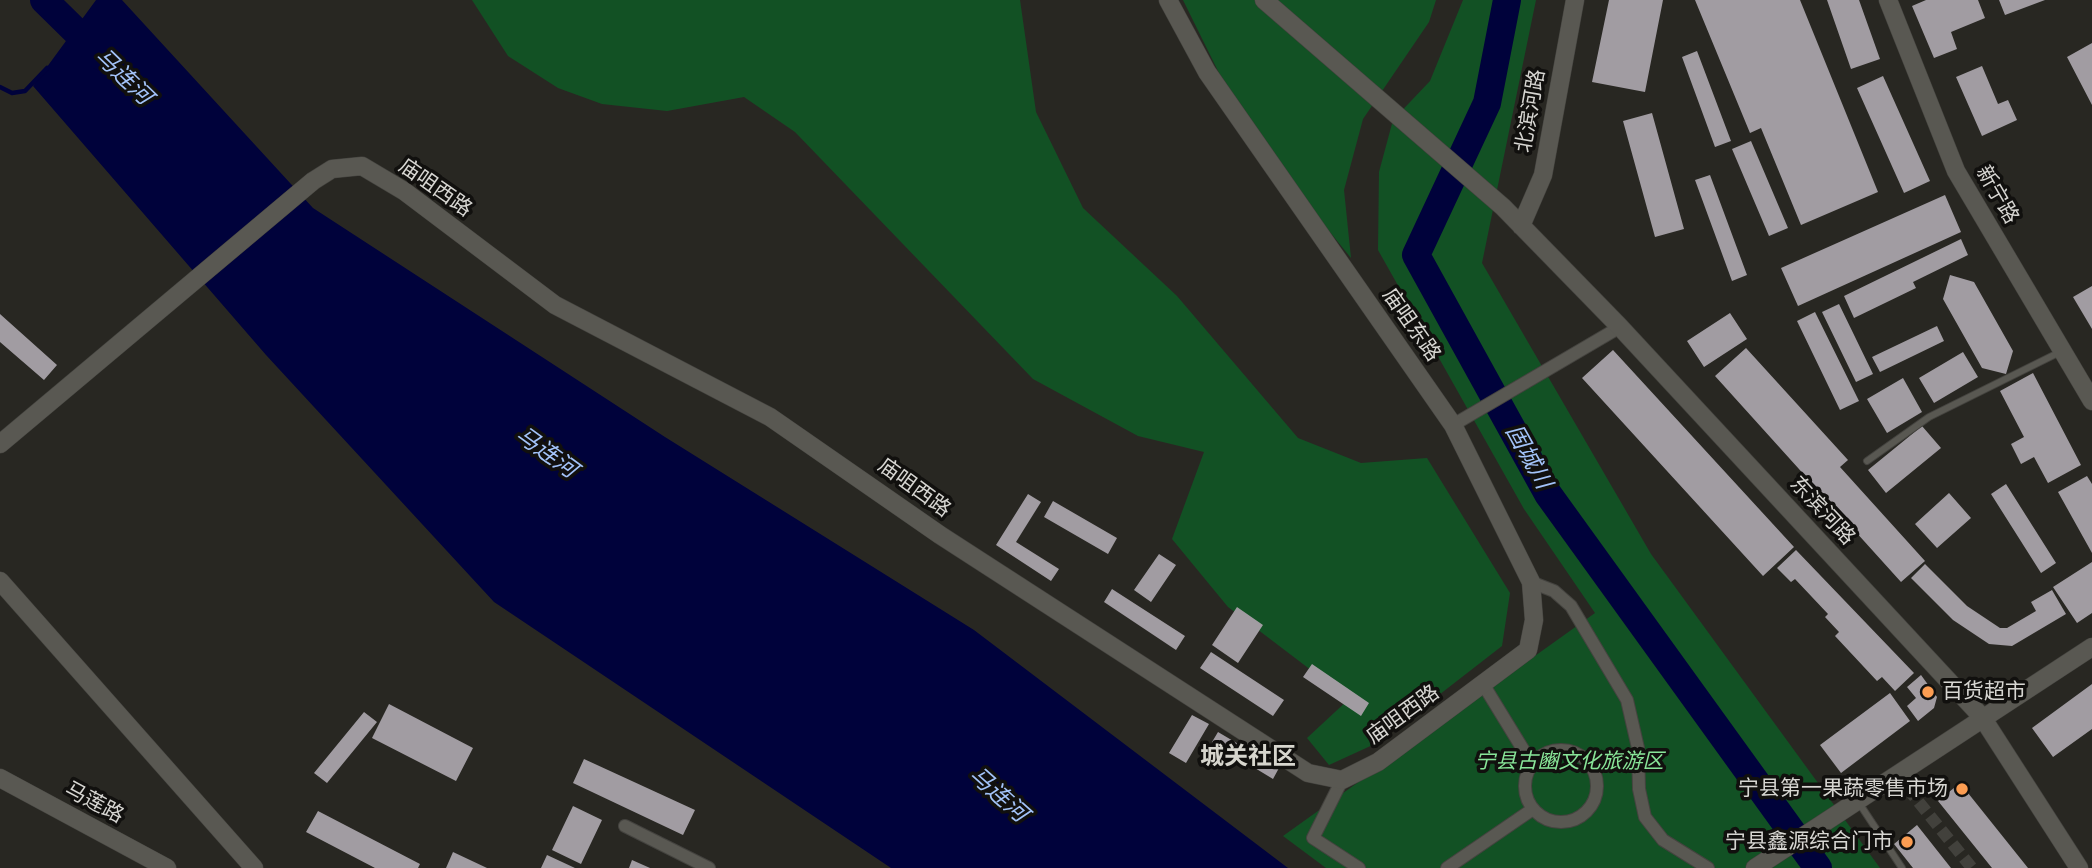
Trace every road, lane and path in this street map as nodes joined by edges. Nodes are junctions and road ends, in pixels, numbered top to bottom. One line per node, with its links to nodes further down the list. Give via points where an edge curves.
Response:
1 (1168, 0): 9 (street, 庙咀东路, via 1207,72)
2 (1264, 0): 5 (street, 东滨河路)
3 (1575, 0): 5 (street, 北滨河路, via 1543,175)
4 (1888, 0): 7 (street, 新宁路, via 1956,171)
5 (1521, 226): 6 (street, 东滨河路)
6 (1620, 327): 9 (street); 16 (street, 东滨河路)
7 (2061, 351): 8 (street, 新宁路); 11 (lane, via 1929,417)
8 (2092, 401)
9 (1453, 425): 13 (street, 庙咀东路)
10 (0, 444): 19 (street, 庙咀西路, via 313,181 332,169 362,166 404,191 555,305 770,417 940,535 1308,773)
11 (1867, 461)
12 (0, 581): 25 (street)
13 (1531, 582): 15 (street, 庙咀东路, via 1534,620 1528,650); 29 (street, via 1554,591 1571,606 1627,700 1638,748 1645,817 1662,840)
14 (2092, 647): 16 (street)
15 (1483, 684): 17 (street); 19 (street, 庙咀西路, via 1378,762)
16 (1982, 718): 20 (street); 31 (street, 东滨河路)
17 (1532, 764): 21 (street, via 1525,786); 21 (street, via 1551,751 1573,751 1591,765 1598,789 1588,811 1578,819 1553,822)
18 (0, 778): 24 (street, 马莲路)
19 (1342, 780): 27 (street, via 1314,838)
20 (1853, 803): 23 (street); 30 (lane)
21 (1533, 809): 28 (street)
22 (625, 826): 26 (street)
23 (1756, 867)
24 (167, 868)
25 (254, 868)
26 (709, 868)
27 (1359, 868)
28 (1447, 868)
29 (1708, 868)
30 (1902, 868)
31 (2079, 868)

